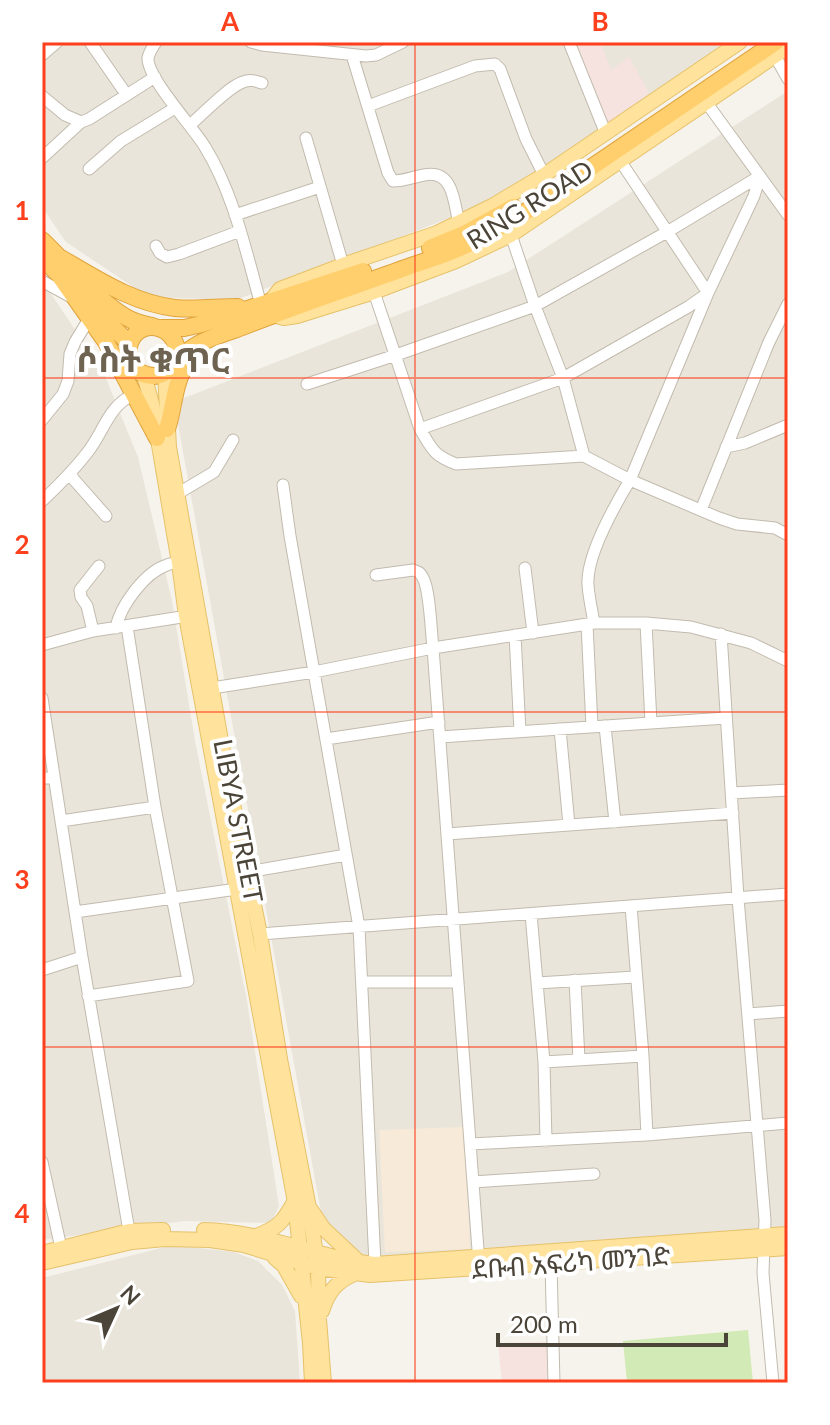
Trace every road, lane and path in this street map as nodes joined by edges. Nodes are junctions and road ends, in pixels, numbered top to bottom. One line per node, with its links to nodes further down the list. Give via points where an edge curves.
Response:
1 (57, 42): 13 (street)
2 (90, 42): 18 (street)
3 (156, 42): 15 (street, via 148,62)
4 (251, 42): 9 (street)
5 (403, 42): 10 (street)
6 (740, 42): 25 (main road)
7 (758, 42): 51 (highway, RING ROAD, via 552,183 476,228)
8 (572, 44): 25 (street)
9 (309, 46): 14 (street)
10 (389, 46): 14 (street, via 376,55)
11 (788, 47): 12 (main road)
12 (776, 49): 16 (street); 20 (main road); 51 (highway, RING ROAD, via 490,234 457,249)
13 (42, 55)
14 (352, 55): 21 (street)
15 (155, 77): 18 (street); 22 (street)
16 (788, 79)
17 (262, 83): 24 (street, via 245,80 234,86)
18 (126, 94): 23 (street)
19 (42, 96): 23 (street)
20 (706, 102): 28 (main road); 31 (street)
21 (368, 106): 30 (street, via 475,66 495,64); 35 (street, via 393,181 427,174 444,177)
22 (175, 108): 24 (street); 29 (street, via 121,141)
23 (81, 122): 27 (street)
24 (190, 125): 33 (street, via 222,180)
25 (606, 134): 30 (main road)
26 (306, 138): 32 (street)
27 (42, 158)
28 (621, 162): 37 (street); 38 (main road)
29 (89, 169)
30 (544, 175): 35 (main road)
31 (760, 176): 34 (street); 37 (street); 47 (street)
32 (320, 187): 33 (street); 43 (street)
33 (235, 215): 36 (street)
34 (788, 215)
35 (459, 224): 43 (main road)
36 (240, 231): 40 (street, via 167,257); 51 (street)
37 (667, 232): 47 (street); 50 (street)
38 (511, 235): 46 (main road); 50 (street)
39 (42, 240): 41 (highway, RING ROAD)
40 (156, 246)
41 (59, 257): 51 (highway, via 143,301 188,309); 53 (highway, RING ROAD, via 119,312)
42 (42, 258): 44 (highway)
43 (343, 265): 51 (main road, via 280,289)
44 (61, 278): 48 (highway); 55 (highway)
45 (42, 281): 48 (street)
46 (374, 292): 51 (main road, via 284,318); 56 (street)
47 (708, 293): 59 (street); 70 (street)
48 (75, 299): 52 (highway)
49 (788, 304): 67 (street)
50 (535, 306): 56 (street); 59 (street)
51 (265, 307): 53 (highway, RING ROAD, via 193,326); 54 (highway, RING ROAD)
52 (89, 319): 61 (highway); 62 (street, via 70,354 63,394)
53 (158, 328): 55 (highway, via 148,327); 57 (highway, via 175,342 177,356)
54 (234, 329): 57 (highway, RING ROAD, via 192,348); 65 (highway, via 187,364)
55 (129, 343): 58 (highway, via 132,365)
56 (396, 355): 60 (street); 64 (street)
57 (170, 368): 58 (highway, via 159,376); 65 (main road, LIBYA STREET)
58 (144, 375): 65 (main road, LIBYA STREET)
59 (563, 378): 64 (street); 68 (street)
60 (307, 384)
61 (134, 394): 65 (highway); 69 (street, via 121,400)
62 (42, 420)
63 (788, 425): 67 (street)
64 (420, 429): 68 (street, via 432,450 456,464)
65 (162, 434): 72 (main road, LIBYA STREET); 77 (main road, LIBYA STREET)
66 (233, 440): 72 (street, via 214,472)
67 (726, 447): 74 (street)
68 (584, 456): 70 (street)
69 (69, 474): 73 (street); 75 (street)
70 (630, 480): 74 (street); 83 (street, via 590,562)
71 (283, 485): 92 (street)
72 (177, 494): 81 (main road, LIBYA STREET)
73 (42, 501)
74 (701, 510): 76 (street)
75 (106, 516)
76 (788, 535)
77 (179, 563): 81 (main road, LIBYA STREET); 84 (street, via 166,565 140,584 119,616)
78 (99, 566): 85 (street, via 80,590)
79 (525, 568): 86 (street)
80 (376, 575): 90 (street, via 419,572)
81 (192, 615): 84 (street); 93 (main road, LIBYA STREET); 113 (main road, LIBYA STREET)
82 (646, 623): 83 (street); 87 (street); 97 (street)
83 (591, 624): 86 (street); 98 (street)
84 (121, 627): 85 (street); 106 (street)
85 (93, 631): 89 (street)
86 (533, 633): 88 (street)
87 (721, 634): 91 (street); 95 (street)
88 (515, 635): 90 (street); 100 (street)
89 (42, 645)
90 (433, 648): 92 (street); 96 (street)
91 (788, 661)
92 (314, 672): 93 (street); 102 (street)
93 (212, 688): 113 (main road, LIBYA STREET)
94 (42, 698): 103 (street)
95 (726, 718): 97 (street); 105 (street)
96 (439, 722): 101 (street); 102 (street)
97 (651, 723): 98 (street)
98 (598, 726): 99 (street); 109 (street)
99 (560, 729): 100 (street); 110 (street)
100 (520, 732): 101 (street)
101 (440, 737): 111 (street)
102 (326, 739): 112 (street)
103 (48, 778): 108 (street)
104 (788, 790): 105 (street)
105 (732, 793): 107 (street)
106 (155, 807): 108 (street); 115 (street)
107 (733, 813): 109 (street); 116 (street)
108 (61, 821): 118 (street)
109 (615, 822): 110 (street)
110 (569, 825): 111 (street)
111 (447, 834): 120 (street)
112 (346, 855): 113 (street); 121 (street)
113 (245, 883): 115 (street); 122 (main road, LIBYA STREET); 144 (main road, LIBYA STREET)
114 (788, 894): 116 (street)
115 (172, 898): 118 (street); 130 (street, via 188,981)
116 (738, 898): 117 (street); 132 (street)
117 (631, 906): 119 (street); 125 (street)
118 (75, 912): 123 (street)
119 (531, 914): 120 (street); 129 (street)
120 (453, 919): 121 (street); 128 (street)
121 (359, 927): 122 (street); 127 (street)
122 (260, 934): 145 (main road, LIBYA STREET)
123 (82, 957): 124 (street); 130 (street)
124 (42, 970)
125 (635, 977): 126 (street); 133 (street)
126 (575, 980): 129 (street); 134 (street)
127 (362, 982): 128 (street); 157 (street)
128 (458, 982): 140 (street)
129 (537, 983): 135 (street)
130 (88, 996): 146 (street)
131 (788, 1011): 132 (street)
132 (748, 1014): 137 (street)
133 (643, 1056): 134 (street); 138 (street)
134 (579, 1060): 135 (street)
135 (544, 1062): 139 (street)
136 (788, 1123): 137 (street)
137 (757, 1127): 138 (street); 149 (street)
138 (647, 1135): 139 (street)
139 (546, 1141): 140 (street)
140 (470, 1144): 143 (street)
141 (42, 1162): 150 (street)
142 (594, 1174): 143 (street)
143 (473, 1182): 156 (street)
144 (295, 1202): 148 (main road, via 285,1220); 152 (main road, LIBYA STREET)
145 (309, 1208): 152 (main road, LIBYA STREET); 160 (main road)
146 (129, 1231): 148 (main road, via 212,1230); 150 (main road)
147 (788, 1234): 149 (main road, ደቡብ አፍሪካ መንገድ)
148 (256, 1236): 152 (main road)
149 (764, 1243): 151 (main road, ደቡብ አፍሪካ መንገድ); 156 (main road, ደቡብ አፍሪካ መንገድ); 158 (main road, ደቡብ አፍሪካ መንገድ); 166 (street)
150 (61, 1248): 153 (main road)
151 (788, 1248)
152 (304, 1251): 154 (main road); 159 (main road); 160 (main road); 161 (main road)
153 (42, 1253)
154 (268, 1253): 155 (main road, via 210,1240 165,1239); 161 (main road, via 284,1266)
155 (42, 1263)
156 (479, 1263): 157 (main road, ደቡብ አፍሪካ መንገድ); 158 (main road, ደቡብ አፍሪካ መንገድ); 160 (main road, ደቡብ አፍሪካ መንገድ, via 392,1275)
157 (375, 1264): 160 (main road, ደቡብ አፍሪካ መንገድ)
158 (551, 1264): 165 (street)
159 (318, 1268): 160 (main road); 162 (main road)
160 (357, 1268): 162 (main road, via 334,1286)
161 (305, 1306): 163 (main road)
162 (319, 1319): 164 (main road)
163 (312, 1383)
164 (324, 1383)
165 (554, 1383)
166 (773, 1383)

